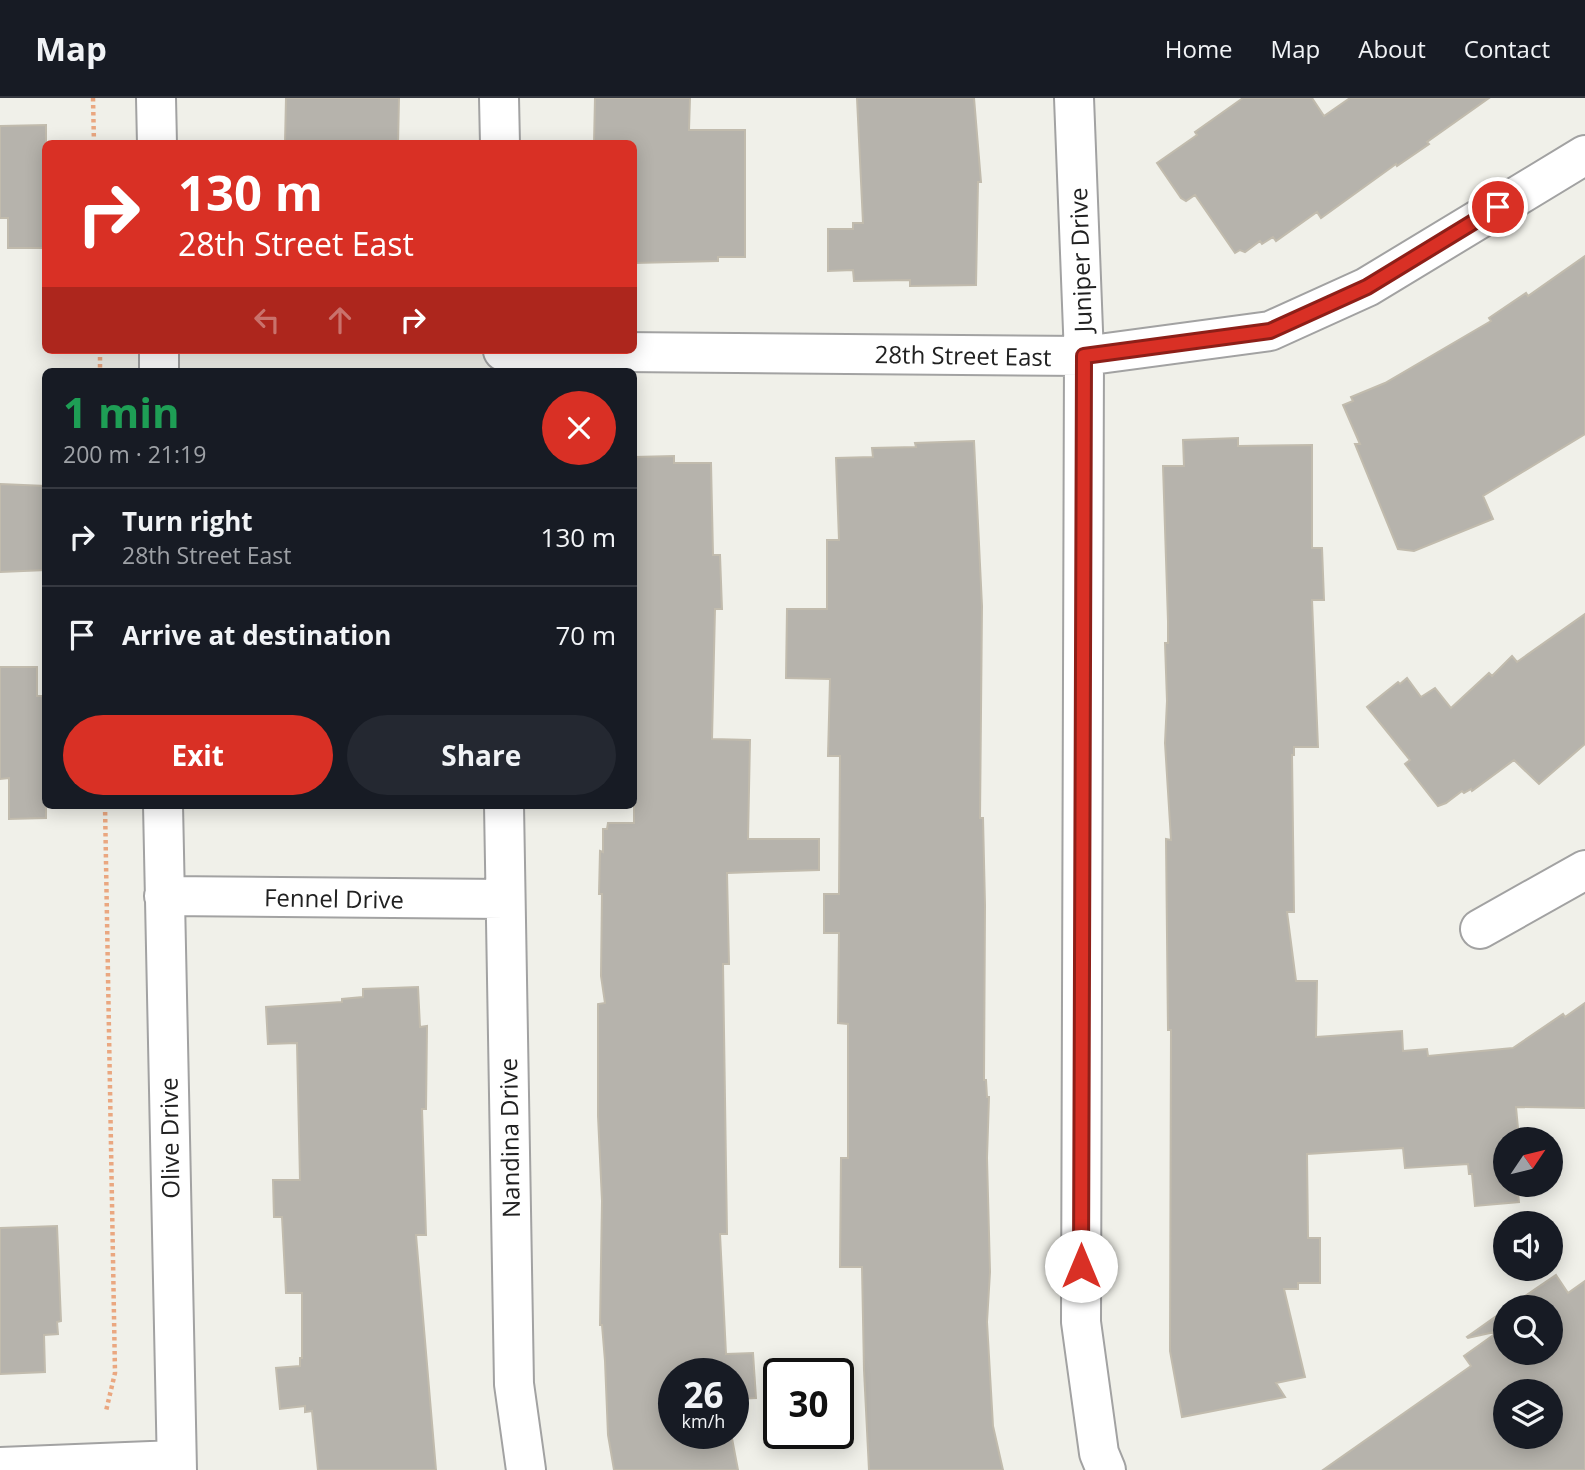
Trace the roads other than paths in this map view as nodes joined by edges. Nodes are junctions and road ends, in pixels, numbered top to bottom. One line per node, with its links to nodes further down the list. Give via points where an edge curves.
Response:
1 (156, 98): 4 (street)
2 (499, 98): 5 (street)
3 (1074, 98): 8 (street, Juniper Drive)
4 (157, 140)
5 (500, 140)
6 (1585, 155): 8 (street, 28th Street East, via 1367,287 1270,331)
7 (637, 351): 8 (street, 28th Street East)
8 (1084, 356): 18 (street, Juniper Drive, via 1081,1322)
9 (163, 809): 12 (street, Olive Drive)
10 (504, 809): 13 (street, Nandina Drive)
11 (1585, 870): 14 (street)
12 (164, 896): 13 (street, Fennel Drive); 15 (street, Olive Drive)
13 (504, 899): 17 (street, Nandina Drive, via 514,1384)
14 (1480, 929)
15 (176, 1465): 16 (street)
16 (0, 1467)
17 (526, 1470)
18 (1106, 1470)

